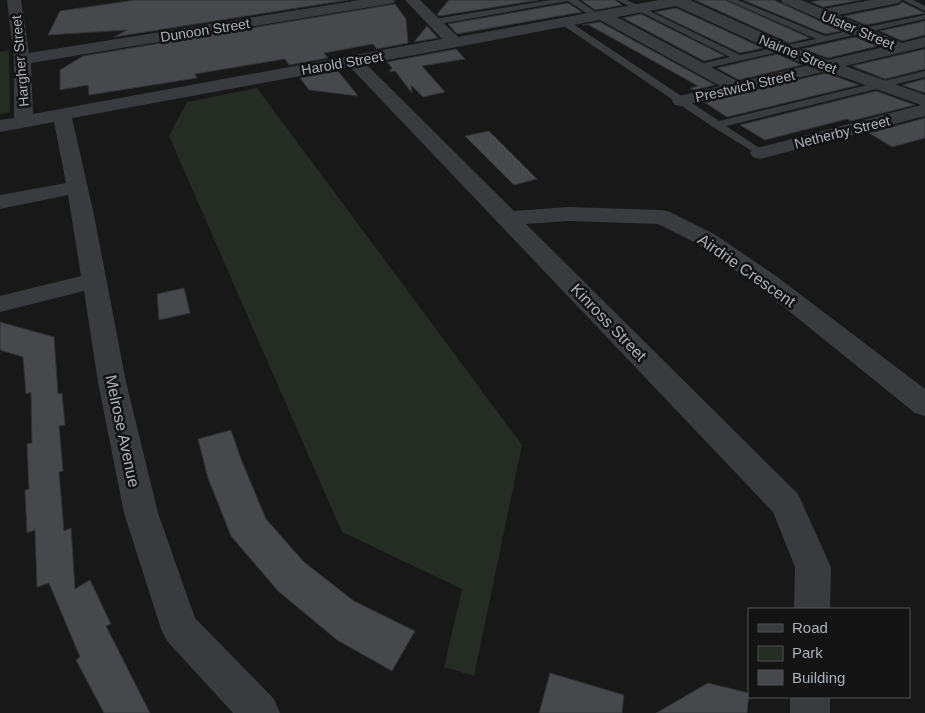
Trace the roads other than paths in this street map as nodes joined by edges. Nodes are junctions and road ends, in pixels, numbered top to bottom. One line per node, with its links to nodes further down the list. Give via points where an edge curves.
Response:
1 (14, 0): 25 (street, Hargher Street)
2 (388, 0): 25 (street, Dunoon Street)
3 (412, 0): 16 (street)
4 (565, 0): 16 (lane)
5 (572, 0): 14 (lane)
6 (678, 0): 11 (street, Harold Street); 23 (street, Nairne Street)
7 (731, 0): 19 (lane)
8 (789, 0): 13 (street, Ulster Street)
9 (894, 0): 13 (street)
10 (907, 0): 12 (lane)
11 (628, 4): 14 (street, Harold Street); 24 (lane)
12 (925, 9)
13 (822, 14): 18 (street, Ulster Street)
14 (600, 15): 17 (street, Harold Street); 27 (street)
15 (925, 17): 18 (lane)
16 (434, 22): 20 (street)
17 (564, 22): 20 (street, Harold Street); 32 (lane)
18 (861, 31): 19 (lane); 22 (street, Ulster Street)
19 (824, 39): 23 (lane)
20 (454, 42): 26 (street, Harold Street)
21 (925, 42): 22 (street, Prestwich Street)
22 (901, 48): 28 (street, Prestwich Street)
23 (783, 49): 24 (lane); 28 (street, Nairne Street)
24 (739, 58): 27 (lane)
25 (22, 59): 36 (street, Hargher Street)
26 (354, 61): 35 (street, Harold Street); 42 (street, Kinross Street)
27 (699, 67): 31 (street)
28 (827, 67): 30 (street, Nairne Street); 31 (street, Prestwich Street)
29 (925, 74): 30 (lane)
30 (880, 86): 33 (street, Nairne Street); 37 (lane)
31 (737, 88): 32 (street, Prestwich Street)
32 (681, 101): 37 (lane)
33 (925, 101)
34 (925, 110): 39 (street, Netherby Street)
35 (62, 115): 36 (street, Harold Street); 40 (street, Melrose Avenue)
36 (24, 122): 38 (street, Harold Street)
37 (717, 125): 39 (lane)
38 (0, 126)
39 (760, 153)
40 (77, 187): 41 (street); 43 (street, Melrose Avenue)
41 (0, 202)
42 (509, 218): 45 (street, Airdrie Crescent, via 568,214 662,217 706,239 767,281); 46 (street, Kinross Street, via 786,504 813,567)
43 (94, 281): 44 (street); 48 (street, Melrose Avenue, via 141,513 180,629)
44 (0, 304)
45 (925, 405)
46 (812, 608)
47 (810, 698): 49 (street)
48 (260, 713)
49 (810, 713)

